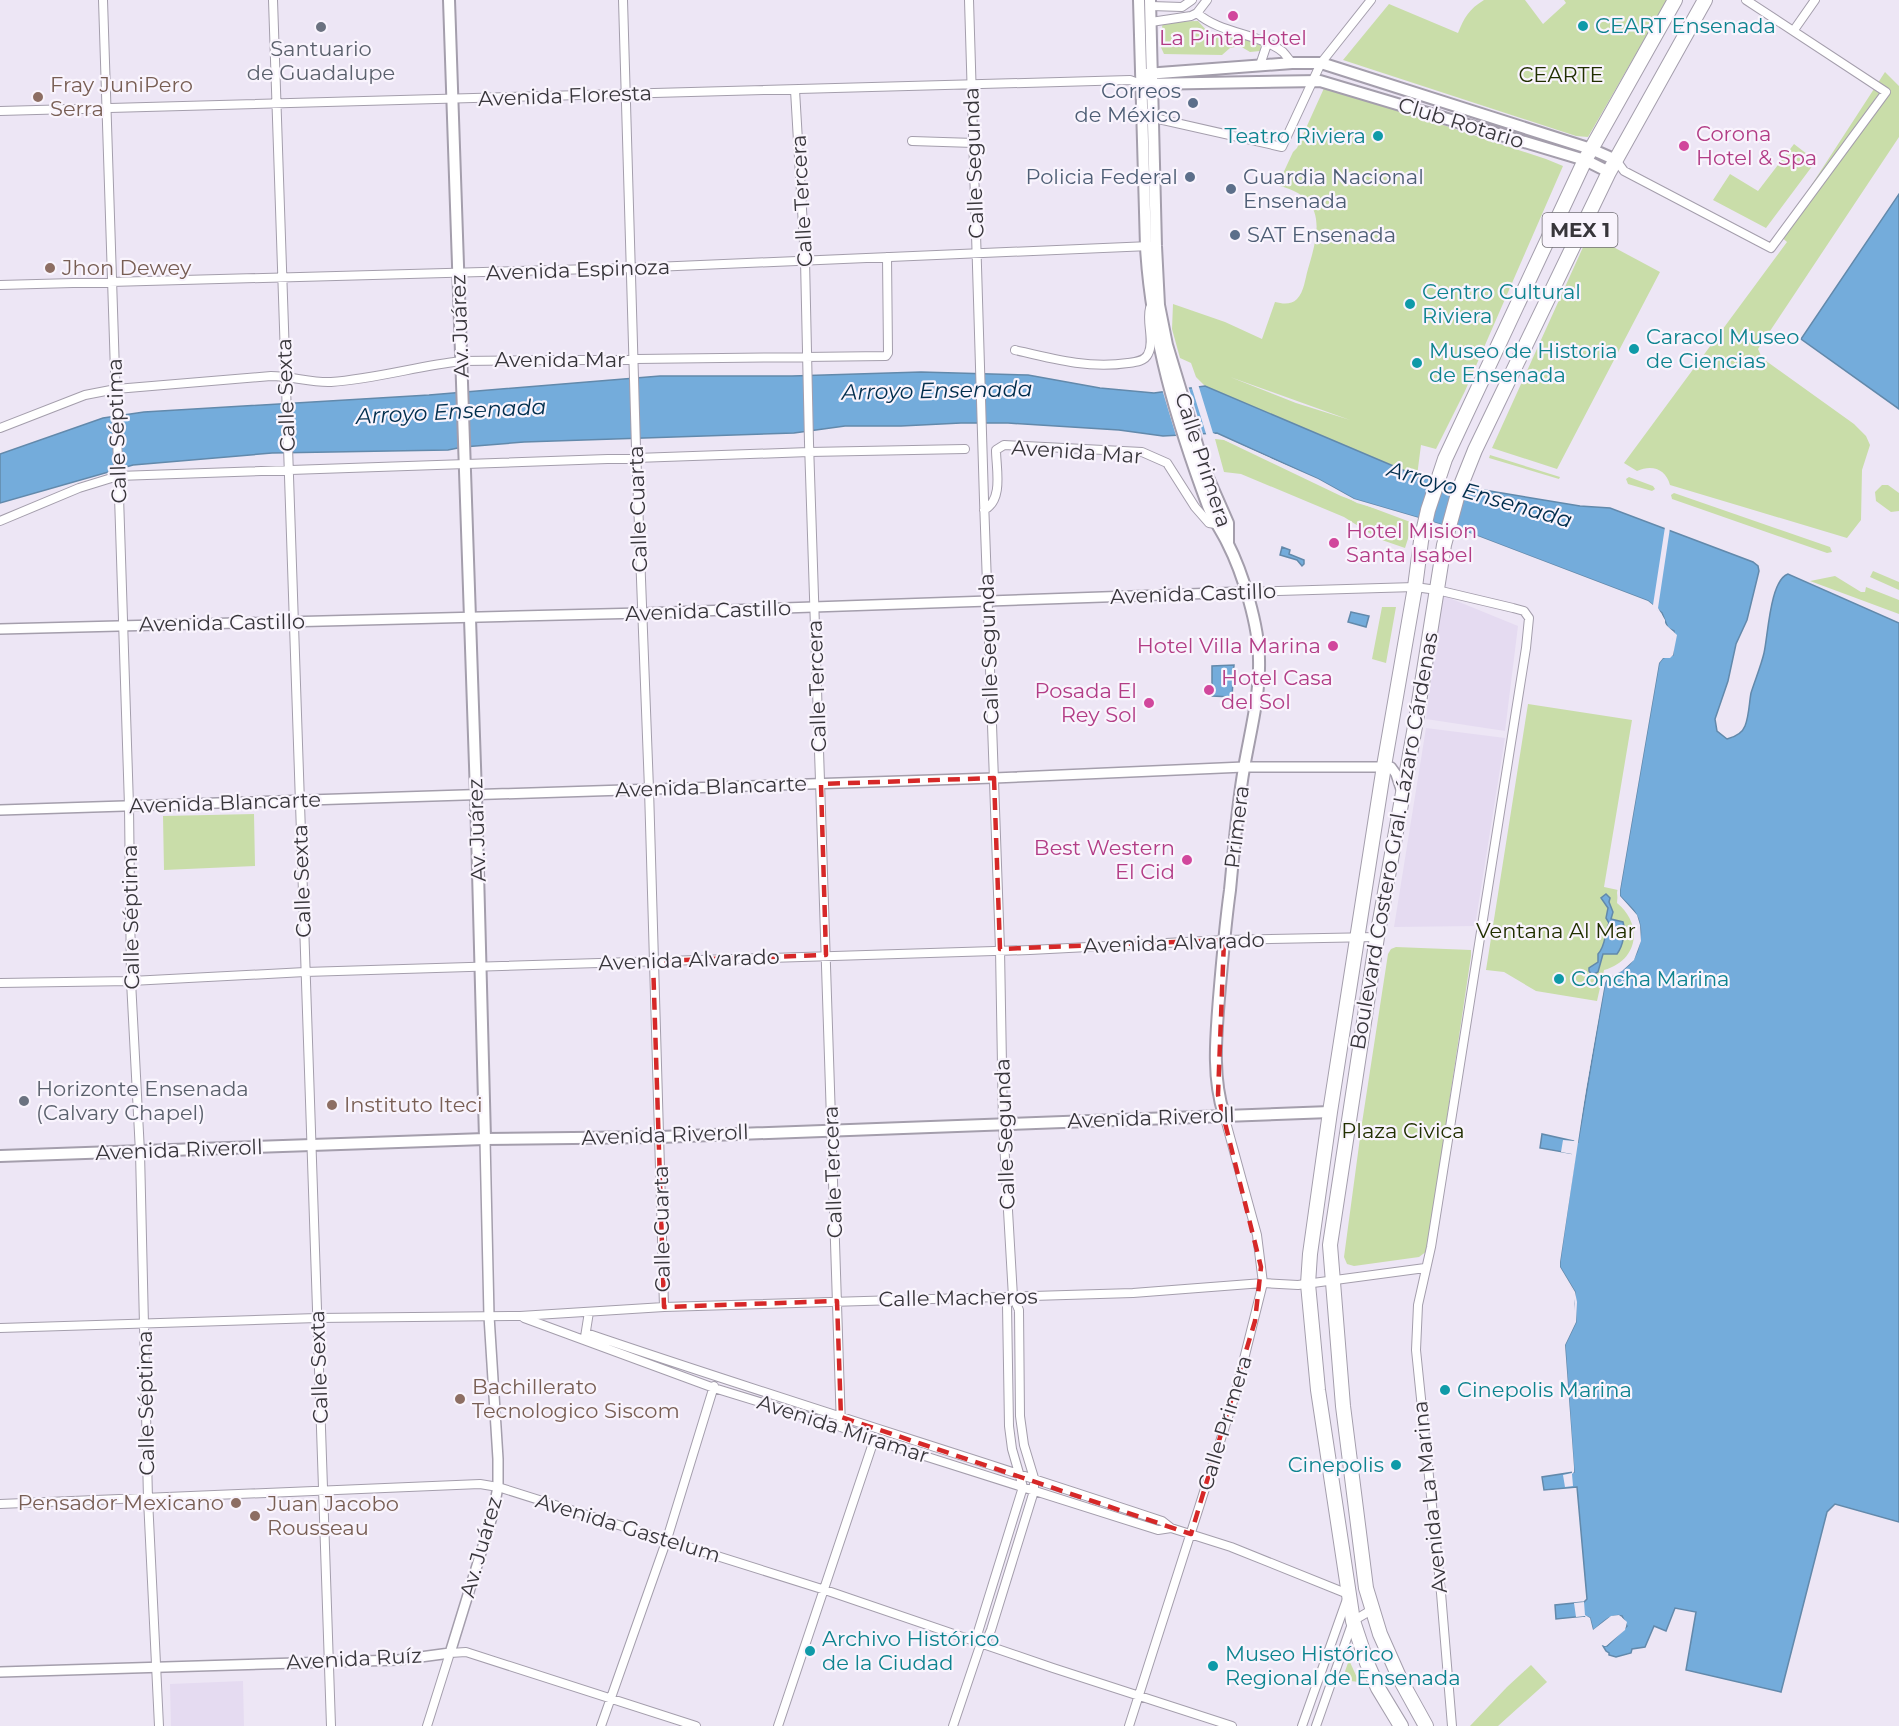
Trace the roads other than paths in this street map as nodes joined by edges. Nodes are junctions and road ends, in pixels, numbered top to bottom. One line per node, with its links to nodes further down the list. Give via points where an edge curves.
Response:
1 (103, 0): 29 (street, Calle Séptima)
2 (273, 0): 28 (street, Calle Sexta)
3 (449, 0): 27 (main road, Av. Juárez)
4 (623, 0): 26 (street, Calle Cuarta)
5 (969, 0): 24 (street, Calle Segunda)
6 (1139, 0): 22 (main road)
7 (1192, 0): 14 (street, via 1182,8)
8 (1207, 0): 15 (street)
9 (1371, 0): 20 (street)
10 (1675, 0): 34 (highway, Boulevard Costero Gral. Lázaro Cárdenas / MEX 1)
11 (1705, 0): 35 (highway, Boulevard Costero Gral. Lázaro Cárdenas / MEX 1)
12 (1746, 0): 17 (street)
13 (1815, 0): 17 (street)
14 (1151, 3): 16 (main road)
15 (1197, 13): 16 (street); 18 (street, via 1205,20)
16 (1151, 22): 22 (main road)
17 (1794, 30): 35 (street, via 1886,92 1771,248)
18 (1267, 44): 19 (street, via 1283,52); 21 (street)
19 (1292, 63): 20 (main road, Avenida Floresta); 21 (main road, Avenida Floresta)
20 (1321, 63): 23 (street); 34 (main road, Club Rotario)
21 (1260, 65): 22 (main road, Avenida Floresta)
22 (1147, 79): 23 (main road, Avenida Floresta); 24 (street, Avenida Floresta); 31 (main road); 36 (main road)
23 (1311, 81): 31 (street, via 1282,147); 34 (main road, Club Rotario)
24 (972, 84): 25 (street, Avenida Floresta); 33 (street, Calle Segunda)
25 (795, 90): 26 (street, Avenida Floresta); 39 (street, Calle Tercera)
26 (626, 94): 27 (street, Avenida Floresta); 40 (street, Calle Cuarta)
27 (453, 99): 28 (street, Avenida Floresta); 41 (main road, Av. Juárez)
28 (276, 104): 29 (street, Avenida Floresta); 42 (street, Calle Sexta)
29 (107, 108): 30 (street, Avenida Floresta); 43 (street, Calle Séptima)
30 (0, 111)
31 (1154, 118): 36 (main road)
32 (912, 141): 33 (street)
33 (974, 143): 37 (street, Calle Segunda)
34 (1588, 155): 35 (main road, Club Rotario); 64 (highway, Boulevard Costero Gral. Lázaro Cárdenas / MEX 1, via 1444,459 1428,510)
35 (1616, 168): 65 (highway, Boulevard Costero Gral. Lázaro Cárdenas / MEX 1, via 1566,258 1467,467 1453,508)
36 (1151, 246): 37 (street, Avenida Espinoza); 45 (main road, Calle Primera)
37 (977, 255): 38 (street, Avenida Espinoza); 60 (street, Calle Segunda)
38 (887, 257): 39 (street, Avenida Espinoza); 47 (street, Avenida Mar, via 888,355)
39 (806, 260): 40 (street, Avenida Espinoza); 47 (street, Calle Tercera)
40 (631, 268): 41 (street, Avenida Espinoza); 48 (street, Calle Cuarta)
41 (458, 274): 42 (street, Avenida Espinoza); 49 (main road, Av. Juárez)
42 (282, 278): 43 (street, Avenida Espinoza); 51 (street, Calle Sexta)
43 (112, 283): 44 (street, Avenida Espinoza); 52 (street, Calle Séptima)
44 (0, 285)
45 (1155, 305): 46 (street, via 1149,311 1150,350 1145,358 1108,366 1075,364); 50 (main road, Calle Primera); 50 (main road, Calle Primera, via 1161,351)
46 (1015, 350)
47 (807, 359): 48 (street, Avenida Mar); 55 (street, Calle Tercera)
48 (634, 360): 49 (street, Avenida Mar); 56 (street, Calle Cuarta)
49 (461, 361): 51 (street, Avenida Mar, via 357,379); 57 (main road, Av. Juárez)
50 (1168, 362): 62 (main road, Calle Primera, via 1195,456 1206,473)
51 (285, 380): 52 (street, Avenida Mar); 58 (street, Calle Sexta)
52 (116, 389): 53 (street, Avenida Mar, via 85,395); 59 (street, Calle Séptima)
53 (0, 428)
54 (965, 449): 55 (street)
55 (809, 452): 56 (street); 68 (street, Calle Tercera)
56 (636, 459): 57 (street); 69 (street, Calle Cuarta)
57 (464, 465): 58 (street); 70 (main road, Av. Juárez)
58 (288, 468): 59 (street); 71 (street, Calle Sexta)
59 (118, 476): 61 (street); 72 (street, Calle Séptima)
60 (984, 510): 62 (street, Avenida Mar, via 990,507 997,491 998,447 1142,452 1167,463 1209,523); 67 (street, Calle Segunda)
61 (0, 521)
62 (1223, 524): 63 (main road, Calle Primera)
63 (1228, 543): 66 (main road, Primera)
64 (1415, 587): 65 (street, Avenida Castillo); 66 (street, Avenida Castillo); 74 (highway, Boulevard Costero Gral. Lázaro Cárdenas / MEX 1)
65 (1437, 590): 79 (highway, Boulevard Costero Gral. Lázaro Cárdenas / MEX 1); 103 (street, Avenida La Marina, via 1524,611 1529,618)
66 (1246, 592): 67 (street, Avenida Castillo); 75 (main road, Primera, via 1255,627 1259,678)
67 (987, 602): 68 (street, Avenida Castillo); 76 (street, Calle Segunda)
68 (815, 607): 69 (street, Avenida Castillo); 77 (street, Calle Tercera)
69 (642, 613): 70 (street, Avenida Castillo); 78 (street, Calle Cuarta)
70 (469, 617): 71 (street, Avenida Castillo); 80 (main road, Av. Juárez)
71 (294, 622): 72 (street, Avenida Castillo); 81 (street, Calle Sexta)
72 (123, 625): 73 (street, Avenida Castillo); 82 (street, Calle Séptima)
73 (0, 629)
74 (1384, 766): 75 (street, Avenida Blancarte); 79 (street, via 1394,770); 85 (highway, Boulevard Costero Gral. Lázaro Cárdenas / MEX 1)
75 (1244, 767): 76 (street, Avenida Blancarte); 86 (main road, Primera)
76 (994, 778): 77 (street, Avenida Blancarte); 87 (street, Calle Segunda)
77 (820, 784): 78 (street, Avenida Blancarte); 88 (street, Calle Tercera)
78 (649, 789): 80 (street, Avenida Blancarte); 89 (street, Calle Cuarta)
79 (1402, 794): 84 (highway, Boulevard Costero Gral. Lázaro Cárdenas / MEX 1)
80 (476, 795): 81 (street, Avenida Blancarte); 90 (main road, Av. Juárez)
81 (300, 800): 82 (street, Avenida Blancarte); 91 (street, Calle Sexta)
82 (129, 806): 83 (street, Avenida Blancarte); 92 (street, Calle Séptima)
83 (0, 810)
84 (1377, 937): 85 (street, Avenida Alvarado); 104 (highway, Boulevard Costero Gral. Lázaro Cárdenas / MEX 1, via 1330,1245)
85 (1358, 938): 86 (street, Avenida Alvarado); 94 (highway, Boulevard Costero Gral. Lázaro Cárdenas / MEX 1)
86 (1224, 940): 87 (street, Avenida Alvarado); 95 (main road, Primera, via 1216,1064)
87 (1000, 949): 88 (street, Avenida Alvarado); 96 (street, Calle Segunda)
88 (826, 955): 89 (street, Avenida Alvarado); 97 (street, Calle Tercera)
89 (653, 961): 90 (street, Avenida Alvarado); 98 (street, Calle Cuarta)
90 (481, 967): 91 (street, Avenida Alvarado); 99 (main road, Av. Juárez)
91 (305, 972): 92 (street, Avenida Alvarado); 100 (street, Calle Sexta)
92 (131, 981): 93 (street, Avenida Alvarado); 101 (street, Calle Séptima)
93 (0, 983)
94 (1330, 1112): 95 (main road, Avenida Riveroll); 106 (highway, Boulevard Costero Gral. Lázaro Cárdenas / MEX 1)
95 (1224, 1115): 96 (main road, Avenida Riveroll); 105 (street, Calle Primera, via 1257,1235)
96 (1003, 1124): 97 (main road, Avenida Riveroll); 107 (street, Calle Segunda)
97 (832, 1129): 98 (main road, Avenida Riveroll); 108 (street, Calle Tercera)
98 (660, 1137): 99 (main road, Avenida Riveroll); 109 (street, Calle Cuarta)
99 (485, 1139): 100 (main road, Avenida Riveroll); 111 (street, Av. Juárez)
100 (311, 1145): 101 (main road, Avenida Riveroll); 113 (street, Calle Sexta)
101 (140, 1152): 102 (main road, Avenida Riveroll); 114 (street, Calle Séptima)
102 (0, 1156)
103 (1425, 1268): 104 (street, Calle Macheros); 159 (street, Avenida La Marina, via 1416,1350)
104 (1332, 1282): 106 (street, Calle Macheros); 134 (highway, Boulevard Costero Gral. Lázaro Cárdenas / MEX 1)
105 (1263, 1283): 106 (street, Calle Macheros); 107 (street, Calle Macheros); 132 (street, Calle Primera, via 1235,1395)
106 (1308, 1284): 136 (highway, Boulevard Costero Gral. Lázaro Cárdenas / MEX 1, via 1318,1390)
107 (1013, 1297): 108 (street, Calle Macheros); 123 (street, via 1007,1305 1009,1426); 124 (street, via 1018,1305 1020,1416)
108 (837, 1301): 109 (street, Calle Macheros); 119 (street, Calle Tercera)
109 (664, 1307): 110 (street, Calle Macheros)
110 (589, 1312): 112 (street, Calle Macheros); 116 (street)
111 (489, 1316): 112 (street, Calle Macheros); 113 (street); 125 (street, Av. Juárez)
112 (520, 1316): 116 (street, Avenida Miramar)
113 (317, 1318): 114 (street); 128 (street, Calle Sexta)
114 (144, 1323): 115 (street); 129 (street, Calle Séptima)
115 (0, 1328)
116 (585, 1337): 117 (street, Avenida Miramar); 118 (street, Avenida Miramar)
117 (716, 1377): 118 (street); 119 (street, Avenida Miramar)
118 (714, 1388): 120 (street, Avenida Miramar); 133 (street)
119 (841, 1417): 120 (street, Calle Tercera); 121 (street, Avenida Miramar)
120 (841, 1427): 122 (street, Avenida Miramar)
121 (878, 1428): 122 (street); 123 (street, Avenida Miramar)
122 (874, 1440): 126 (street, Avenida Miramar); 135 (street)
123 (1021, 1473): 124 (street, Avenida Miramar); 126 (street)
124 (1034, 1478): 127 (street); 131 (street, Avenida Miramar, via 1162,1521)
125 (498, 1487): 128 (street, Avenida Gastelum, via 480,1484); 133 (street, Avenida Gastelum); 140 (street, Av. Juárez)
126 (1023, 1487): 127 (street, Avenida Miramar); 139 (street, via 978,1632)
127 (1034, 1491): 131 (street, Avenida Miramar, via 1158,1530); 139 (street, via 991,1630)
128 (323, 1492): 129 (street, Avenida Gastelum); 141 (street, Calle Sexta)
129 (148, 1499): 130 (street, Avenida Gastelum); 142 (street, Calle Séptima)
130 (0, 1504)
131 (1171, 1528): 132 (street, Avenida Miramar)
132 (1191, 1534): 136 (street, Avenida Miramar); 144 (street, Calle Primera)
133 (667, 1539): 135 (street, Avenida Gastelum); 145 (street)
134 (1366, 1588): 136 (street); 137 (highway, Boulevard Costero Gral. Lázaro Cárdenas / MEX 1)
135 (825, 1590): 139 (street, Avenida Gastelum); 151 (street)
136 (1348, 1594): 138 (highway, Boulevard Costero Gral. Lázaro Cárdenas / MEX 1); 155 (street)
137 (1373, 1609): 138 (street); 158 (highway, Boulevard Costero Gral. Lázaro Cárdenas / MEX 1, via 1400,1679)
138 (1353, 1621): 156 (street); 157 (highway, Boulevard Costero Gral. Lázaro Cárdenas / MEX 1, via 1378,1688)
139 (981, 1643): 144 (street, Avenida Gastelum); 152 (street)
140 (450, 1653): 141 (street, Avenida Ruíz, via 398,1660); 145 (street, Avenida Ruíz, via 473,1653); 148 (street)
141 (329, 1662): 142 (street, Avenida Ruíz); 147 (street, Calle Sexta)
142 (157, 1667): 143 (street, Avenida Ruíz); 146 (street, Calle Séptima)
143 (0, 1672)
144 (1140, 1695): 153 (street, Calle Primera); 154 (street, Avenida Gastelum)
145 (611, 1698): 149 (street); 150 (street, Avenida Ruíz)
146 (159, 1726)
147 (331, 1726)
148 (427, 1726)
149 (601, 1726)
150 (696, 1726)
151 (778, 1726)
152 (953, 1726)
153 (1130, 1726)
154 (1232, 1726)
155 (1302, 1726)
156 (1316, 1726)
157 (1401, 1726)
158 (1426, 1726)
159 (1452, 1726)

